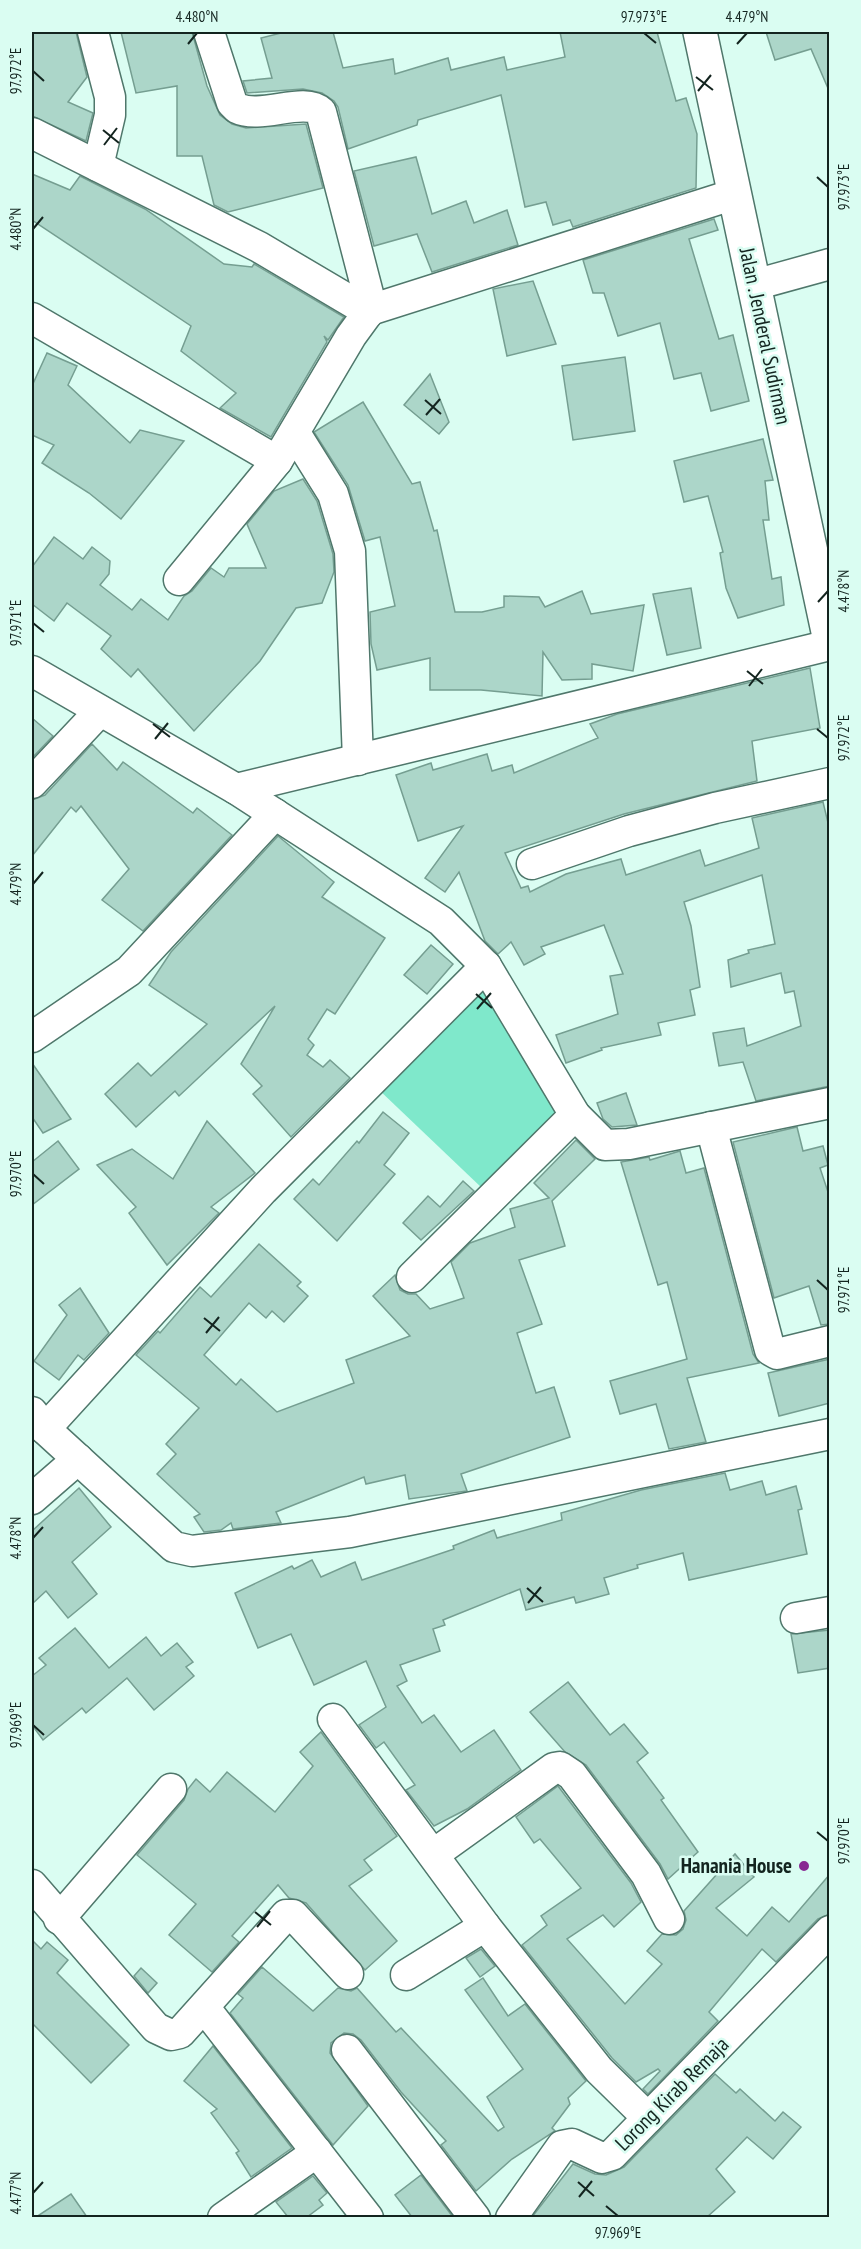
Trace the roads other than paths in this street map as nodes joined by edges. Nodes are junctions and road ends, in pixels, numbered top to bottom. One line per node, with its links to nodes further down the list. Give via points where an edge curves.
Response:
1 (93, 32): 5 (street, via 110,97 110,115)
2 (209, 32): 9 (street, via 237,108 272,111 310,105 323,116)
3 (700, 32): 6 (street, Jalan . Jenderal Sudirman)
4 (32, 133): 5 (street)
5 (98, 166): 9 (street, via 259,247)
6 (735, 194): 8 (street, Jalan . Jenderal Sudirman); 9 (street)
7 (830, 264): 8 (street)
8 (754, 285): 14 (street, Jalan . Jenderal Sudirman)
9 (371, 310): 11 (street, via 351,336)
10 (32, 318): 12 (street)
11 (294, 432): 12 (street); 18 (street, via 333,494 350,550)
12 (277, 461): 13 (street)
13 (179, 580)
14 (824, 584): 15 (street, Jalan . Jenderal Sudirman)
15 (830, 643): 18 (street)
16 (32, 671): 17 (street)
17 (100, 711): 19 (street); 21 (street)
18 (358, 760): 21 (street)
19 (32, 783)
20 (830, 783): 23 (street, via 628,831)
21 (236, 789): 22 (street)
22 (275, 814): 24 (street, via 441,921); 25 (street, via 129,971)
23 (532, 864)
24 (486, 966): 27 (street); 31 (street)
25 (32, 1037)
26 (830, 1102): 28 (street)
27 (575, 1115): 28 (street, via 605,1145 615,1146); 29 (street)
28 (711, 1127): 30 (street, via 770,1350 777,1354)
29 (412, 1277)
30 (830, 1341)
31 (38, 1421): 33 (street)
32 (830, 1434): 33 (street, via 350,1532 192,1551 174,1547)
33 (78, 1459): 34 (street)
34 (32, 1499)
35 (830, 1612): 36 (street)
36 (796, 1618)
37 (333, 1719): 39 (street)
38 (171, 1789): 41 (street)
39 (434, 1854): 42 (street, via 560,1767 572,1775 635,1858); 43 (street)
40 (32, 1885): 41 (street)
41 (59, 1919): 47 (street, via 164,2033 180,2033)
42 (669, 1919)
43 (485, 1926): 46 (street); 49 (street, via 599,2070)
44 (828, 1936): 49 (street, Lorong Kirab Remaja)
45 (348, 1974): 47 (street, via 289,1915)
46 (406, 1975)
47 (204, 2007): 50 (street)
48 (347, 2049): 53 (street)
49 (648, 2118): 54 (street, Lorong Kirab Remaja, via 606,2158 572,2144 562,2146)
50 (317, 2152): 51 (street); 52 (street)
51 (223, 2217)
52 (368, 2217)
53 (475, 2217)
54 (511, 2217)

